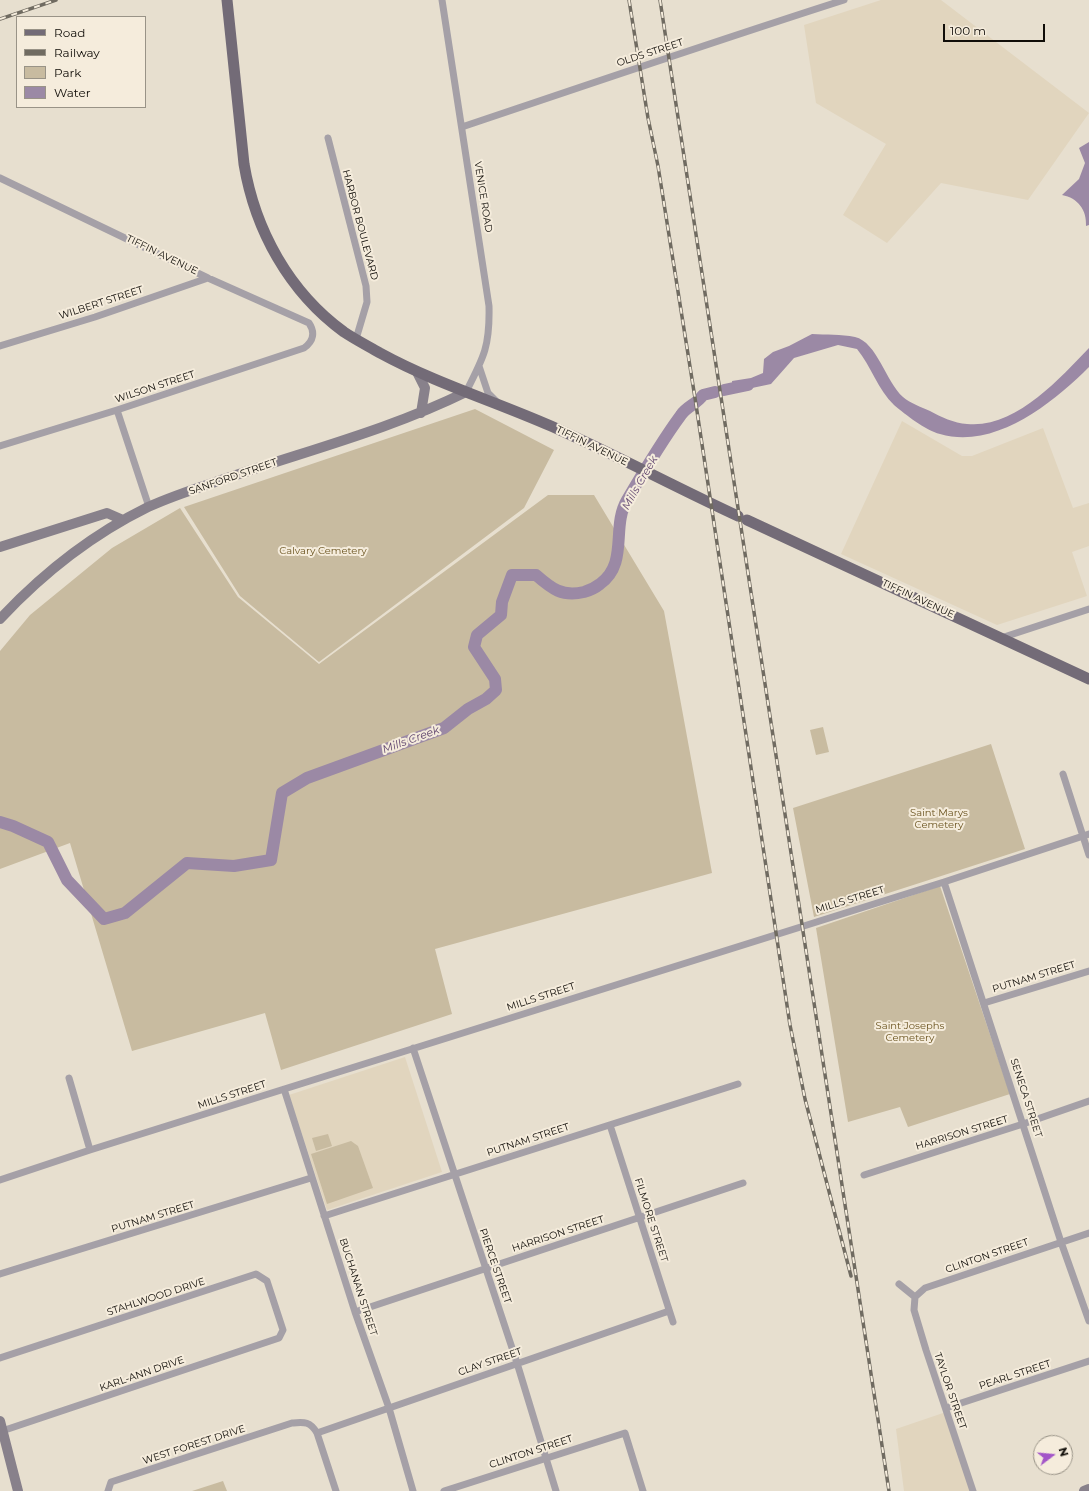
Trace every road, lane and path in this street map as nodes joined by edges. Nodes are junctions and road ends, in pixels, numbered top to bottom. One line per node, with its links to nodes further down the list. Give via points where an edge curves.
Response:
1 (227, 0): 8 (main road, TIFFIN AVENUE, via 244,164 255,212 264,235 298,287 325,316)
2 (442, 0): 4 (street, VENICE ROAD)
3 (844, 0): 4 (street, OLDS STREET)
4 (462, 126): 11 (street, VENICE ROAD, via 489,306 490,333 487,349)
5 (328, 138): 8 (street, HARBOR BOULEVARD, via 366,286 367,302)
6 (0, 178): 7 (street, TIFFIN AVENUE)
7 (208, 278): 9 (street, TIFFIN AVENUE, via 309,323 313,329); 10 (street, WILBERT STREET)
8 (356, 339): 12 (main road, TIFFIN AVENUE)
9 (312, 340): 15 (street, WILSON STREET, via 304,348)
10 (0, 346)
11 (479, 366): 13 (street, VENICE ROAD); 14 (street, via 488,393)
12 (417, 372): 13 (main road, TIFFIN AVENUE); 16 (main road, via 425,388)
13 (466, 392): 14 (main road, TIFFIN AVENUE); 16 (main road, SANFORD STREET)
14 (503, 407): 23 (main road, TIFFIN AVENUE, via 550,426)
15 (116, 410): 17 (street, WILSON STREET); 18 (street)
16 (421, 413): 18 (main road, SANFORD STREET)
17 (0, 446)
18 (149, 507): 19 (main road, SANFORD STREET)
19 (123, 520): 20 (main road, via 107,513); 22 (main road, SANFORD STREET, via 76,550 28,590)
20 (0, 547)
21 (1089, 609): 23 (street)
22 (0, 619)
23 (1001, 638): 24 (main road, TIFFIN AVENUE)
24 (1089, 679)
25 (1064, 774): 26 (street)
26 (1086, 835): 27 (street); 28 (street, MILLS STREET)
27 (1089, 855)
28 (944, 882): 30 (street, SENECA STREET); 31 (street, MILLS STREET)
29 (1089, 971): 30 (street, PUTNAM STREET)
30 (984, 1003): 36 (street, SENECA STREET)
31 (413, 1048): 34 (street, MILLS STREET); 40 (street, PIERCE STREET)
32 (69, 1078): 38 (street)
33 (738, 1084): 37 (street, PUTNAM STREET)
34 (284, 1089): 38 (street, MILLS STREET); 41 (street, BUCHANAN STREET)
35 (1089, 1101): 36 (street, HARRISON STREET)
36 (1023, 1124): 39 (street, HARRISON STREET); 47 (street, SENECA STREET)
37 (610, 1125): 40 (street, PUTNAM STREET); 45 (street, FILMORE STREET)
38 (90, 1150): 42 (street, MILLS STREET)
39 (864, 1174)
40 (453, 1175): 44 (street, PUTNAM STREET); 48 (street, PIERCE STREET)
41 (311, 1178): 44 (street, BUCHANAN STREET); 49 (street, PUTNAM STREET)
42 (0, 1180)
43 (743, 1183): 45 (street, HARRISON STREET)
44 (324, 1216): 53 (street, BUCHANAN STREET)
45 (640, 1217): 48 (street, HARRISON STREET); 52 (street, FILMORE STREET)
46 (1089, 1233): 47 (street, CLINTON STREET)
47 (1061, 1242): 51 (street, CLINTON STREET, via 925,1288); 54 (street, SENECA STREET)
48 (486, 1268): 53 (street, HARRISON STREET); 59 (street, PIERCE STREET)
49 (0, 1274)
50 (899, 1284): 51 (street)
51 (915, 1297): 61 (street, TAYLOR STREET, via 914,1310)
52 (670, 1311): 55 (street, FILMORE STREET); 59 (street, CLAY STREET)
53 (355, 1312): 60 (street, BUCHANAN STREET)
54 (1089, 1321)
55 (673, 1322)
56 (283, 1330): 57 (street, STAHLWOOD DRIVE, via 267,1281 256,1274); 62 (street, KARL-ANN DRIVE, via 279,1338)
57 (0, 1358)
58 (1089, 1361): 61 (street, PEARL STREET)
59 (517, 1364): 60 (street, CLAY STREET); 64 (street, PIERCE STREET)
60 (389, 1408): 63 (street, CLAY STREET); 69 (street, BUCHANAN STREET)
61 (946, 1408): 73 (street, TAYLOR STREET)
62 (1, 1426): 66 (main road)
63 (316, 1433): 67 (street, WEST FOREST DRIVE, via 313,1426 306,1422 292,1423 111,1482); 68 (street)
64 (545, 1457): 70 (street, CLINTON STREET); 71 (street, PIERCE STREET); 72 (street, CLINTON STREET, via 624,1433)
65 (1089, 1489): 74 (main road)
66 (18, 1491)
67 (108, 1491)
68 (336, 1491)
69 (413, 1491)
70 (444, 1491)
71 (556, 1491)
72 (643, 1491)
73 (973, 1491)
74 (1084, 1491)

